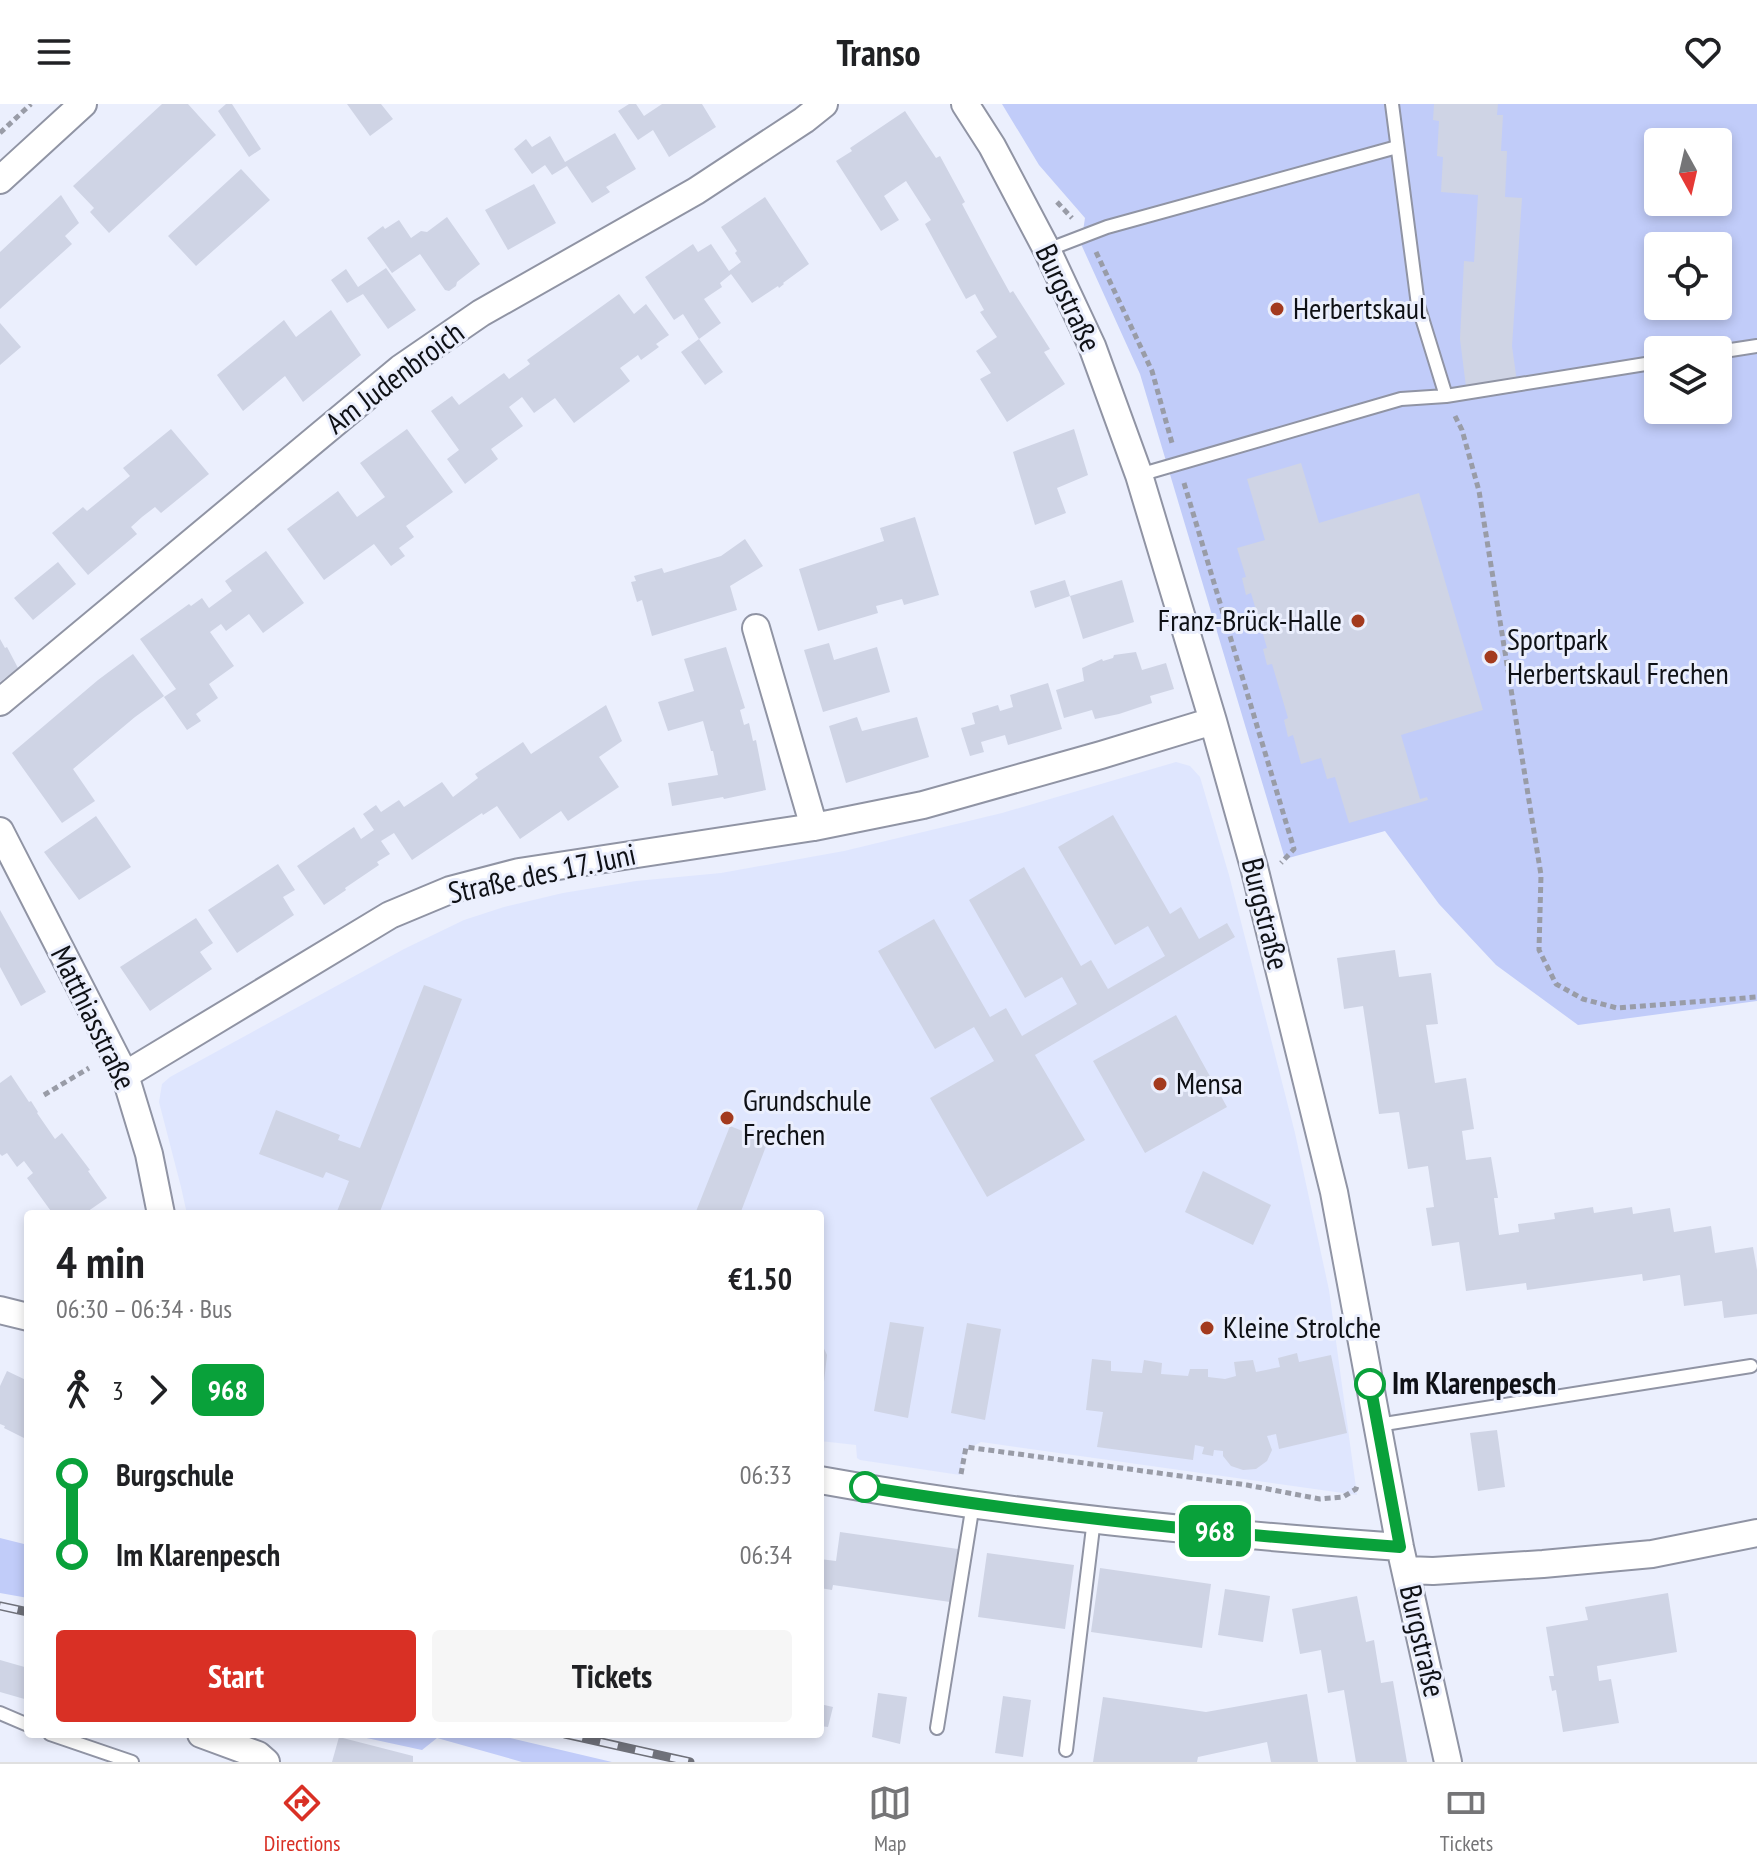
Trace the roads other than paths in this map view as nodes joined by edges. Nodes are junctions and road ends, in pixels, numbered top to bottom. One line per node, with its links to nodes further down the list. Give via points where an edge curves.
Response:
1 (83, 104): 6 (street)
2 (824, 104): 14 (street, Am Judenbroich, via 696,191 481,313 401,368)
3 (965, 104): 7 (street, Burgstraße)
4 (1392, 104): 5 (lane)
5 (1397, 147): 7 (lane, via 1107,227); 11 (lane, via 1418,305)
6 (0, 180)
7 (1047, 250): 12 (street, Burgstraße, via 1092,346)
8 (1757, 346): 9 (lane)
9 (1732, 350)
10 (1644, 364): 11 (lane)
11 (1446, 396): 12 (lane, via 1401,399)
12 (1139, 475): 15 (street, Burgstraße)
13 (756, 628): 16 (street)
14 (0, 702)
15 (1213, 721): 16 (street, Straße des 17. Juni, via 923,805); 23 (street, Burgstraße, via 1334,1192)
16 (814, 827): 18 (street, Straße des 17. Juni, via 519,872 450,890 390,915)
17 (0, 831): 18 (street, Matthiasstraße)
18 (119, 1064): 19 (street, Matthiasstraße, via 149,1154)
19 (160, 1210)
20 (0, 1310): 21 (street)
21 (24, 1316)
22 (1751, 1366): 23 (lane)
23 (1378, 1425): 28 (street, Burgstraße)
24 (824, 1481): 25 (street)
25 (973, 1504): 26 (street); 31 (lane)
26 (1094, 1519): 28 (street); 34 (lane)
27 (1757, 1533): 28 (street, via 1652,1554 1543,1564 1433,1571)
28 (1403, 1559): 37 (street, Burgstraße)
29 (0, 1713): 30 (lane)
30 (24, 1723)
31 (937, 1728)
32 (62, 1738): 35 (lane)
33 (212, 1738): 36 (street)
34 (1066, 1750)
35 (132, 1762)
36 (266, 1762)
37 (1448, 1762)

